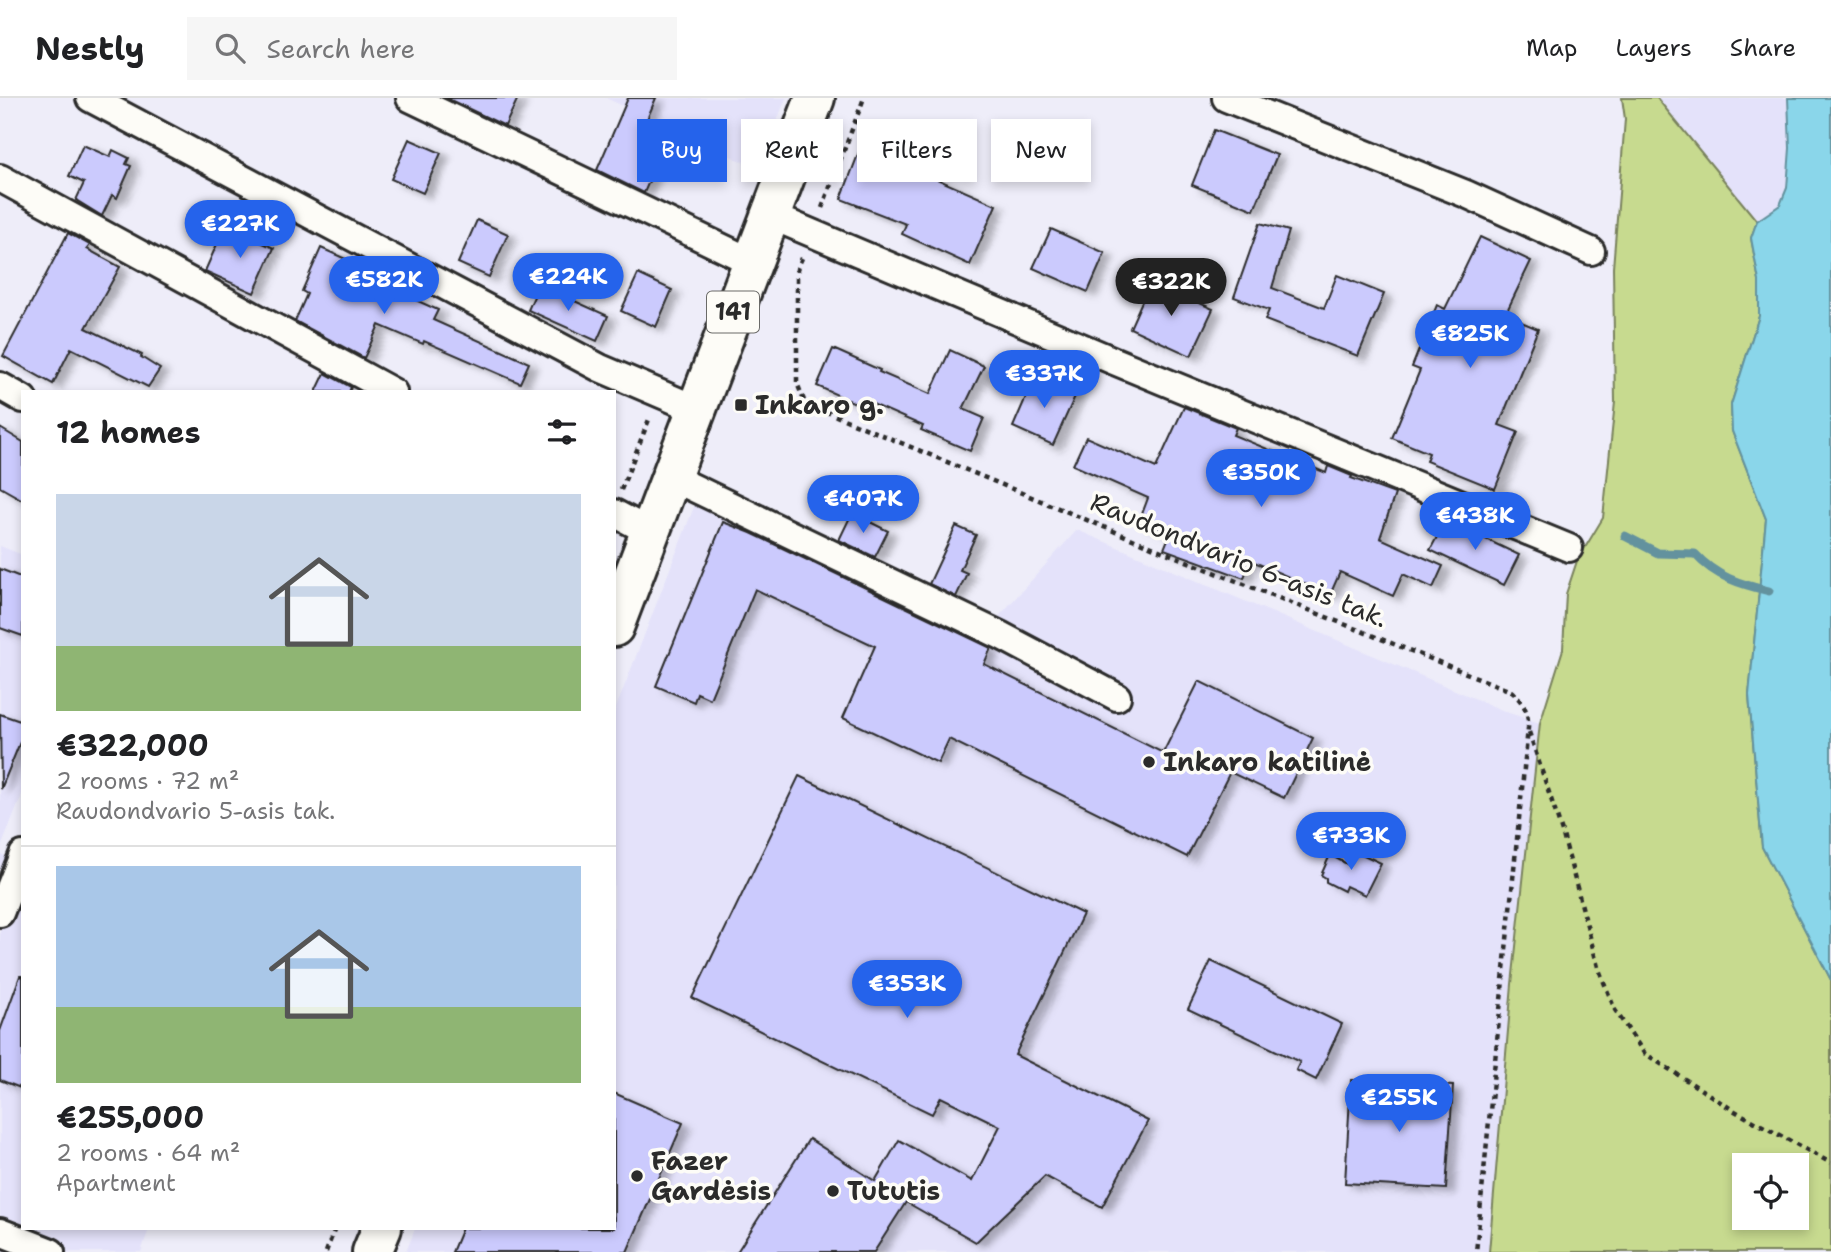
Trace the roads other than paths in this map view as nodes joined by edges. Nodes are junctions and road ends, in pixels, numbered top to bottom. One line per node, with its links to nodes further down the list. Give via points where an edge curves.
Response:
1 (90, 98): 12 (street, via 600,368)
2 (410, 98): 8 (street)
3 (815, 98): 6 (main road, 141)
4 (1226, 98): 7 (street, via 1466,194)
5 (0, 177): 10 (street)
6 (769, 215): 8 (main road, 141); 16 (street)
7 (1591, 251)
8 (752, 262): 12 (main road, 141)
9 (0, 386): 11 (street)
10 (389, 390)
11 (21, 398)
12 (696, 410): 13 (main road, 141)
13 (671, 477): 15 (main road, 141); 18 (street, via 1000,635)
14 (617, 504): 15 (street)
15 (650, 532): 17 (main road, 141)
16 (1569, 548)
17 (616, 622)
18 (1117, 697)
19 (21, 860): 20 (street)
20 (0, 913)
21 (381, 1230): 24 (main road)
22 (0, 1232): 23 (street)
23 (51, 1252)
24 (372, 1252)

